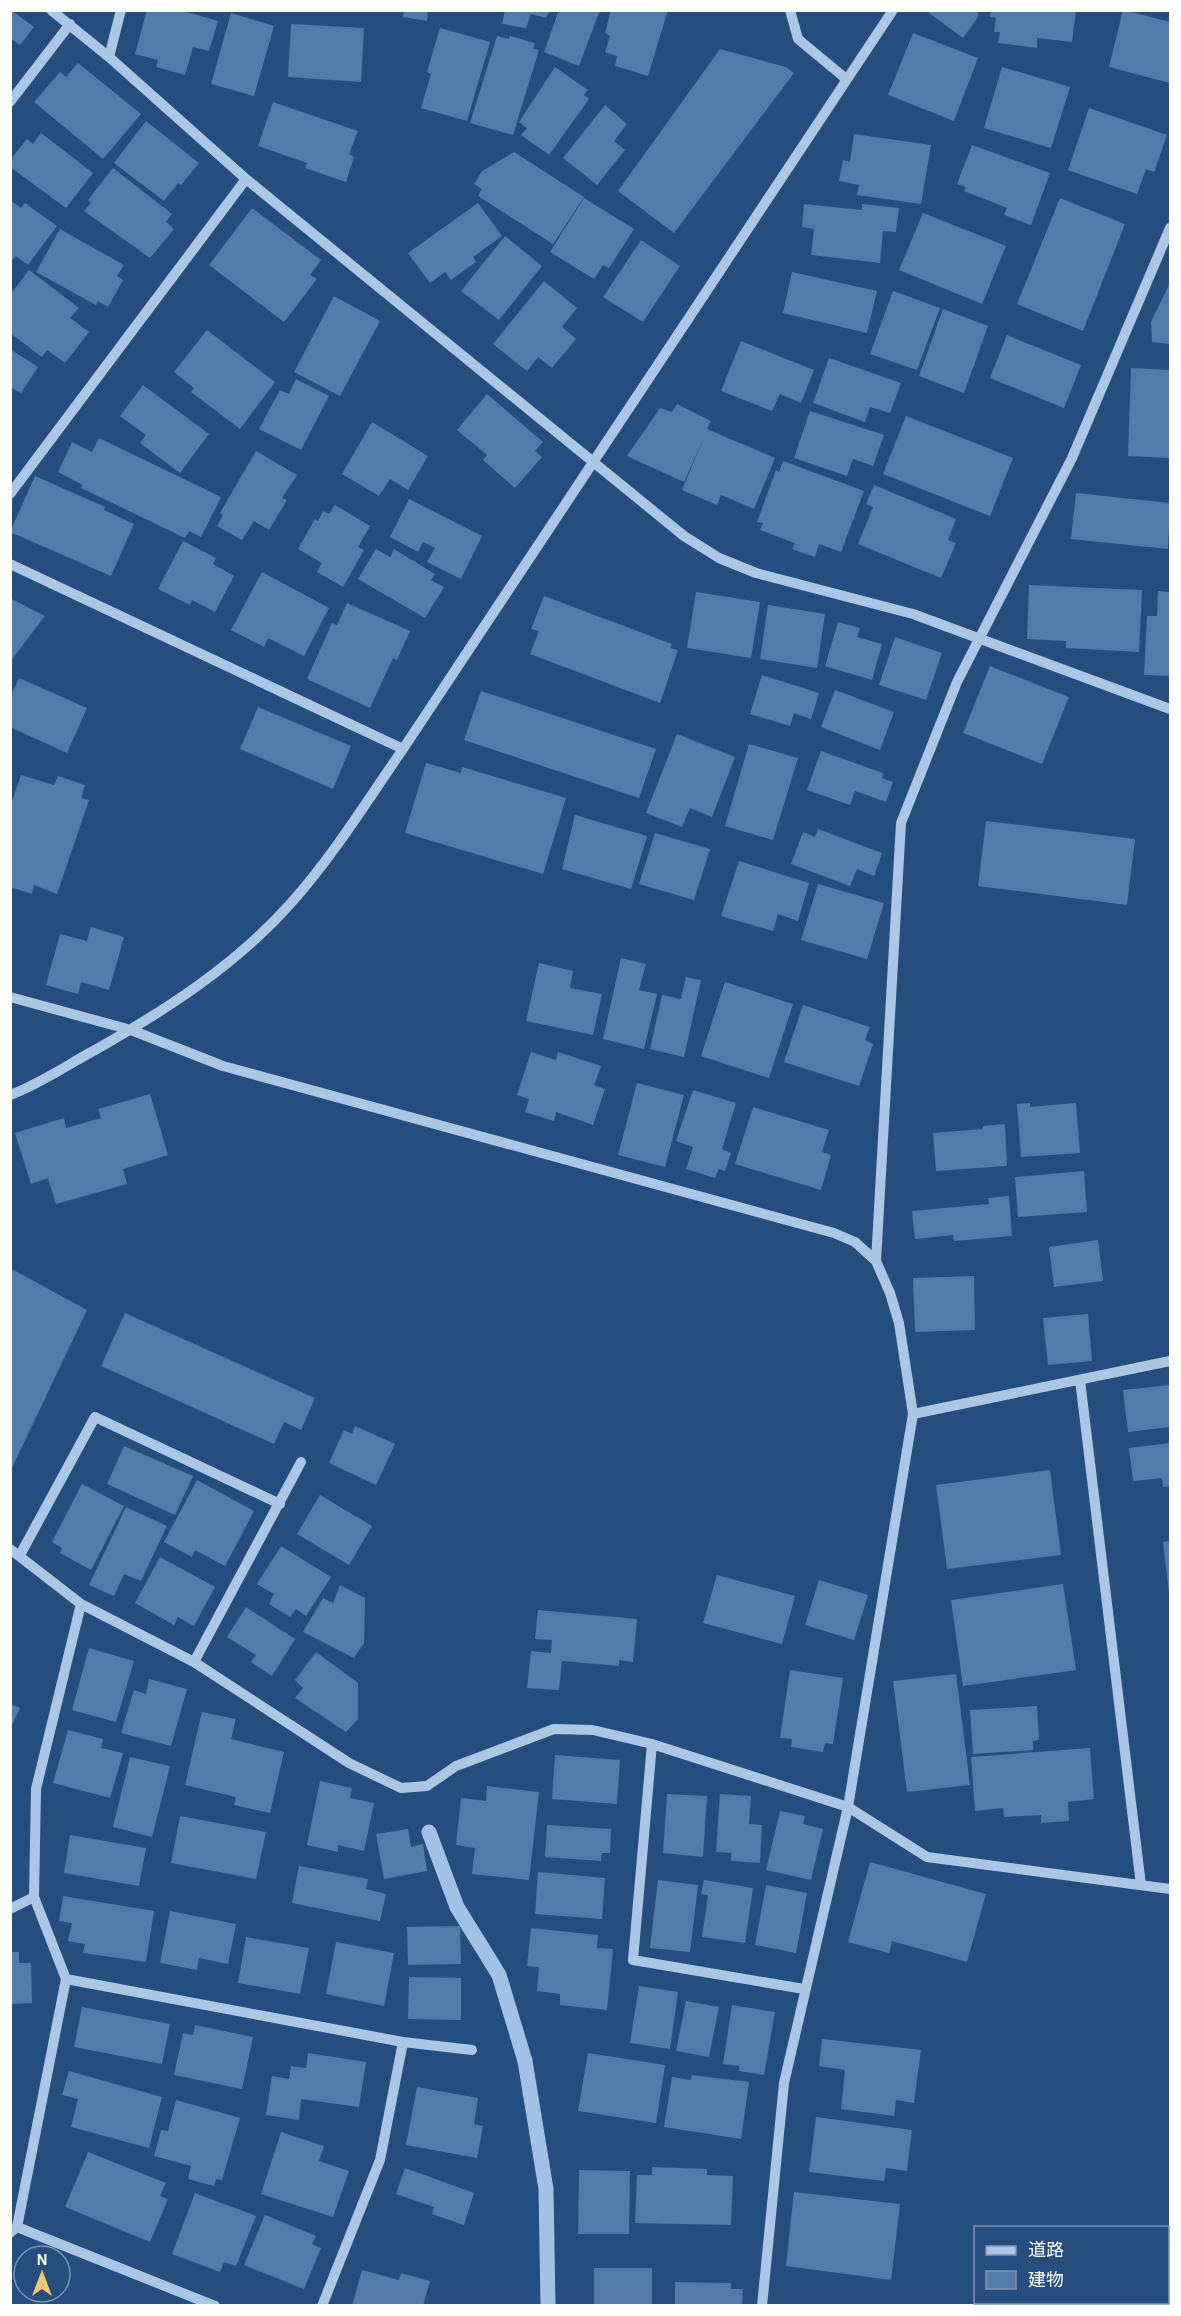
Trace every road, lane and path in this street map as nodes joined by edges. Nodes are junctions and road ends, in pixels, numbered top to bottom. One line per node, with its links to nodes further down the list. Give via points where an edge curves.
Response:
1 (51, 10): 5 (street)
2 (122, 10): 6 (street)
3 (790, 10): 7 (street, via 798,39)
4 (892, 10): 7 (street)
5 (70, 24): 6 (street); 8 (street)
6 (109, 57): 9 (street)
7 (846, 78): 11 (street)
8 (10, 102)
9 (246, 179): 11 (street); 12 (street)
10 (1170, 228): 14 (street, via 1072,458)
11 (591, 462): 14 (street, via 684,536 719,558 756,573 913,614); 16 (street)
12 (10, 494)
13 (10, 564): 16 (street)
14 (978, 636): 15 (street); 20 (street, via 901,823)
15 (1170, 709)
16 (403, 748): 18 (street, via 341,839 291,903 203,982)
17 (10, 997): 18 (street)
18 (131, 1030): 19 (street); 20 (street, via 224,1066 834,1233 855,1242)
19 (10, 1095)
20 (876, 1261): 23 (street, via 899,1323)
21 (1170, 1361): 22 (street)
22 (1080, 1380): 23 (street); 31 (street)
23 (913, 1414): 30 (street)
24 (301, 1462): 25 (street)
25 (280, 1504): 26 (street, via 95,1417); 28 (street)
26 (15, 1552): 27 (street)
27 (81, 1604): 28 (street); 33 (street, via 36,1790)
28 (194, 1662): 29 (street, via 349,1763 401,1788 427,1786 456,1766 554,1729 593,1730)
29 (652, 1744): 30 (street); 36 (street, via 633,1960)
30 (848, 1808): 31 (street, via 927,1857); 36 (street)
31 (1141, 1884): 32 (street)
32 (1170, 1889)
33 (34, 1897): 34 (street); 35 (street)
34 (10, 1909)
35 (66, 1979): 37 (street); 39 (street)
36 (804, 1989): 42 (street, via 784,2083)
37 (403, 2042): 38 (street); 41 (street, via 380,2160)
38 (472, 2050)
39 (14, 2230): 40 (street)
40 (215, 2306)
41 (322, 2306)
42 (762, 2306)

